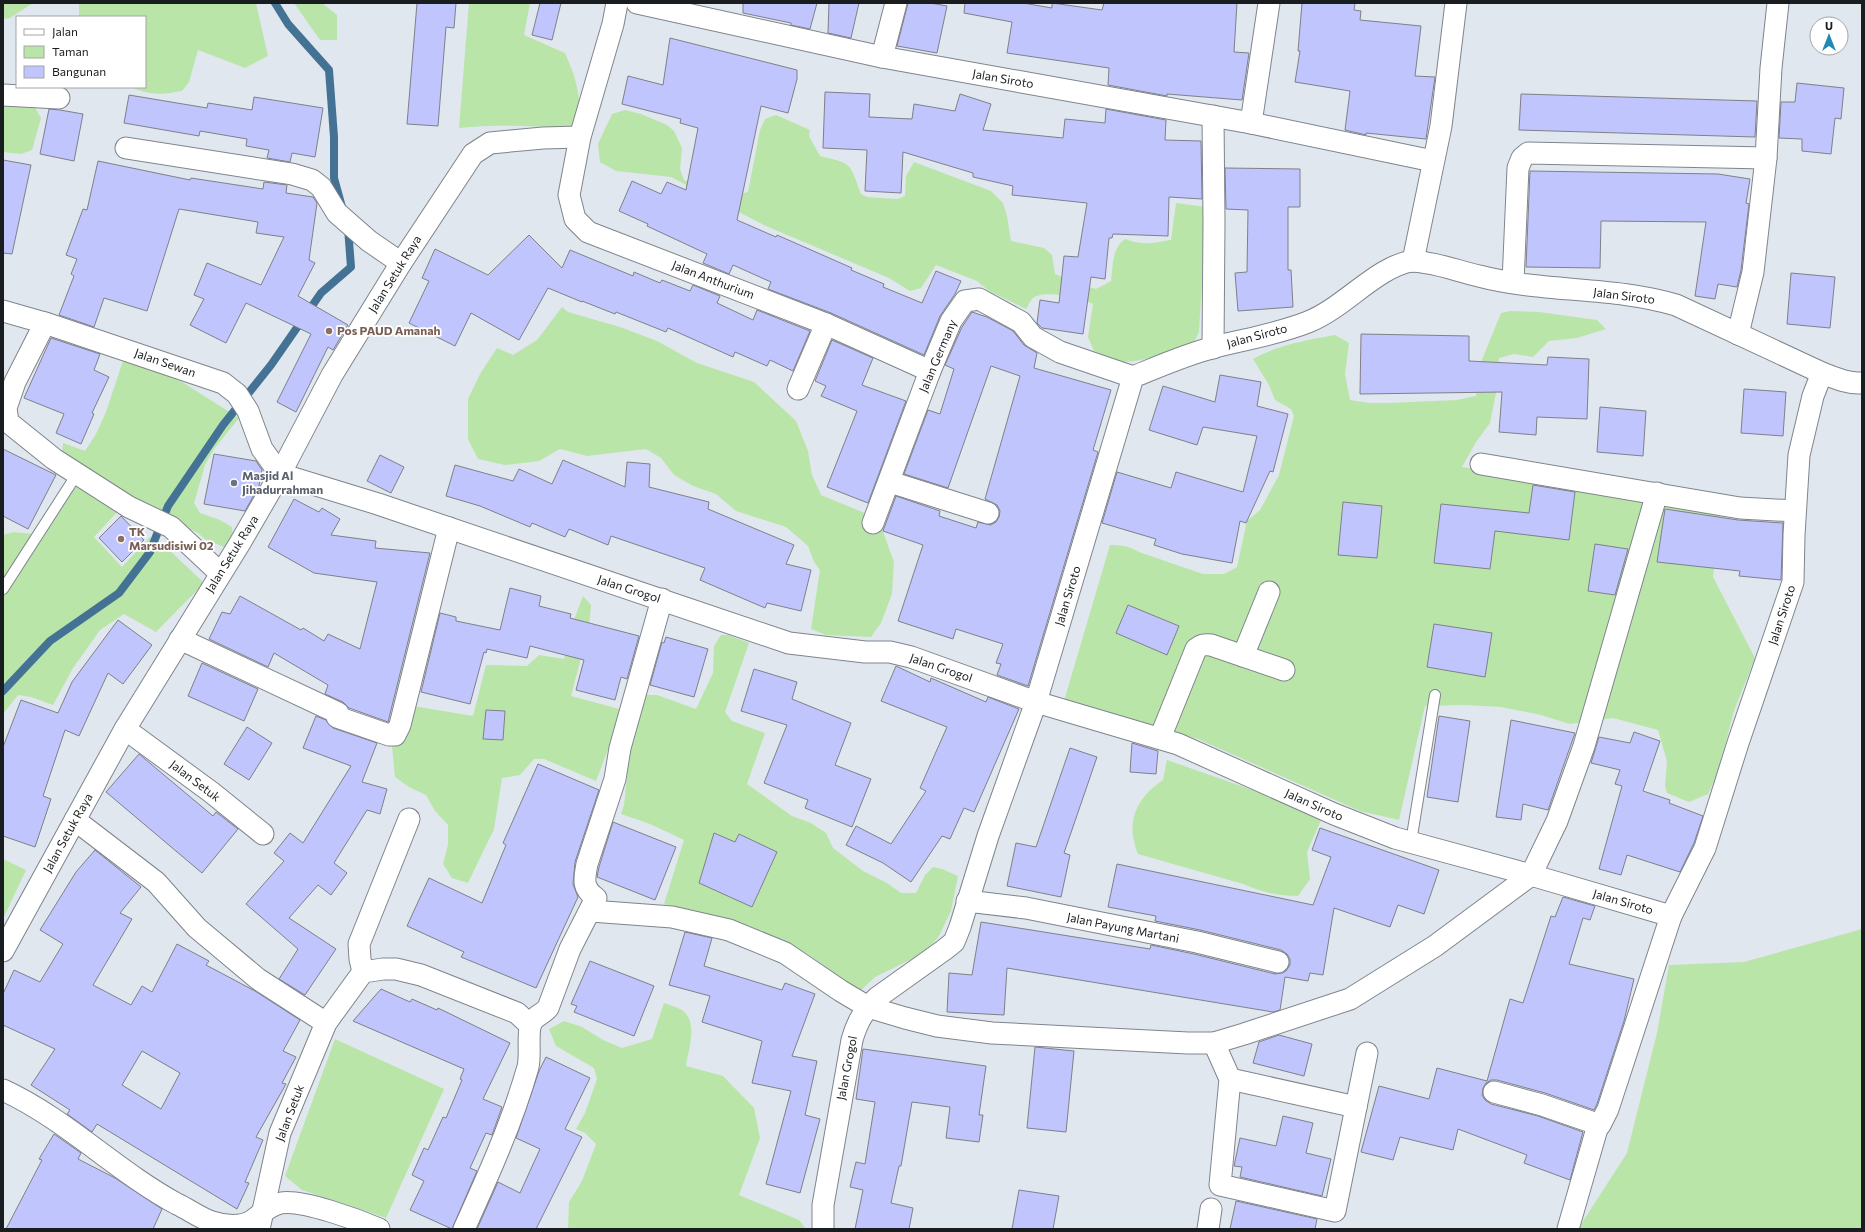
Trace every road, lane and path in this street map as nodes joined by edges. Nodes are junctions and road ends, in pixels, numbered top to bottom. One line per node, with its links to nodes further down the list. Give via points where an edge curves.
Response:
1 (617, 3): 12 (street, Jalan Anthurium, via 614,24)
2 (637, 3): 7 (street, Jalan Siroto)
3 (896, 3): 7 (street)
4 (1269, 3): 11 (street)
5 (1456, 3): 15 (street, via 1441,126)
6 (1778, 3): 14 (street)
7 (882, 57): 10 (street, Jalan Siroto)
8 (3, 95): 9 (street)
9 (59, 98)
10 (1213, 116): 11 (street, Jalan Siroto); 23 (street)
11 (1251, 123): 15 (street, Jalan Siroto)
12 (580, 137): 17 (street, Jalan Setuk Raya, via 490,143 472,154); 21 (street, Jalan Anthurium, via 569,195 575,219 588,232)
13 (126, 148): 17 (street, via 292,174 312,180 321,187 337,213)
14 (1766, 158): 18 (street, via 1528,153 1522,158 1518,168); 22 (street, via 1753,272)
15 (1433, 161): 16 (street)
16 (1413, 261): 18 (street, Jalan Siroto, via 1449,266 1479,276); 23 (street, Jalan Siroto, via 1391,267 1342,303 1310,322)
17 (401, 263): 31 (street, Jalan Setuk Raya, via 332,375)
18 (1513, 282): 22 (street, Jalan Siroto, via 1573,291 1642,296 1676,305)
19 (3, 311): 20 (street, Jalan Sewan)
20 (45, 323): 30 (street, via 13,389 6,408 8,422); 31 (street, Jalan Sewan, via 223,383 237,394 248,411 262,449)
21 (826, 324): 24 (street, Jalan Anthurium); 28 (street)
22 (1738, 334): 25 (street, Jalan Siroto)
23 (1213, 348): 26 (street, Jalan Siroto)
24 (930, 371): 26 (street, Jalan Germany, via 951,321 965,301 979,298 1021,322 1034,337 1060,352); 32 (street, Jalan Germany)
25 (1822, 373): 27 (street, Jalan Siroto); 34 (street, Jalan Siroto, via 1812,396 1799,455)
26 (1133, 376): 46 (street, Jalan Siroto)
27 (1862, 383)
28 (798, 389)
29 (1481, 464): 33 (street)
30 (77, 474): 38 (street, via 129,507 170,527); 39 (lane)
31 (280, 474): 37 (street, Jalan Grogol); 38 (street, Jalan Setuk Raya)
32 (890, 482): 35 (street); 36 (street, Jalan Germany)
33 (1658, 493): 34 (street, via 1740,508); 53 (street, via 1584,746 1557,821)
34 (1796, 511): 56 (street, Jalan Siroto, via 1793,582 1705,848)
35 (988, 513)
36 (873, 523)
37 (449, 528): 41 (street, Jalan Grogol); 42 (street, via 400,725 395,735 337,717 338,713)
38 (220, 573): 42 (street, Jalan Setuk Raya)
39 (3, 588)
40 (1269, 592): 43 (street)
41 (662, 599): 46 (street, Jalan Grogol, via 789,643 865,652 890,652 911,657); 55 (street, via 620,748 615,779 587,864 584,879 588,892 596,898)
42 (180, 639): 47 (street, Jalan Setuk Raya)
43 (1244, 656): 44 (street); 48 (street, via 1211,645 1204,644 1196,649)
44 (1284, 670)
45 (1435, 695): 52 (lane)
46 (1036, 702): 48 (street, Jalan Siroto); 54 (street, Jalan Grogol)
47 (125, 729): 50 (street, Jalan Setuk Raya); 51 (street, Jalan Setuk, via 211,792)
48 (1160, 738): 52 (street, Jalan Siroto, via 1334,814)
49 (409, 819): 59 (street, via 359,944)
50 (75, 820): 57 (street, Jalan Setuk Raya); 61 (street, via 156,882 197,928 252,974)
51 (262, 834)
52 (1411, 842): 53 (street, Jalan Siroto)
53 (1531, 875): 56 (street, Jalan Siroto); 63 (street, via 1435,946 1350,999)
54 (967, 901): 58 (street, Jalan Payung Martani, via 1034,910 1197,942); 60 (street, Jalan Grogol, via 954,942)
55 (591, 911): 60 (street, via 672,917 728,930 785,953); 62 (street, via 570,949 548,1008)
56 (1671, 916): 69 (street, via 1608,1109)
57 (3, 951)
58 (1278, 962)
59 (364, 972): 61 (street, Jalan Setuk); 62 (street, via 396,969 421,975 517,1013)
60 (868, 1007): 63 (street, via 937,1026 992,1033); 73 (street, Jalan Grogol, via 857,1023 852,1040 823,1205)
61 (326, 1023): 70 (street, Jalan Setuk, via 280,1133)
62 (530, 1025): 72 (street, via 528,1066 497,1155)
63 (1214, 1043): 65 (street)
64 (1367, 1053): 68 (street)
65 (1230, 1079): 68 (street); 68 (street, via 1220,1185 1335,1211)
66 (3, 1090): 70 (street, via 28,1101 155,1192 211,1222 241,1225)
67 (1494, 1092): 69 (street, via 1542,1105)
68 (1356, 1107)
69 (1598, 1125): 74 (street)
70 (261, 1220): 71 (street, via 280,1203 306,1204)
71 (379, 1229)
72 (464, 1229)
73 (823, 1229)
74 (1568, 1229)

